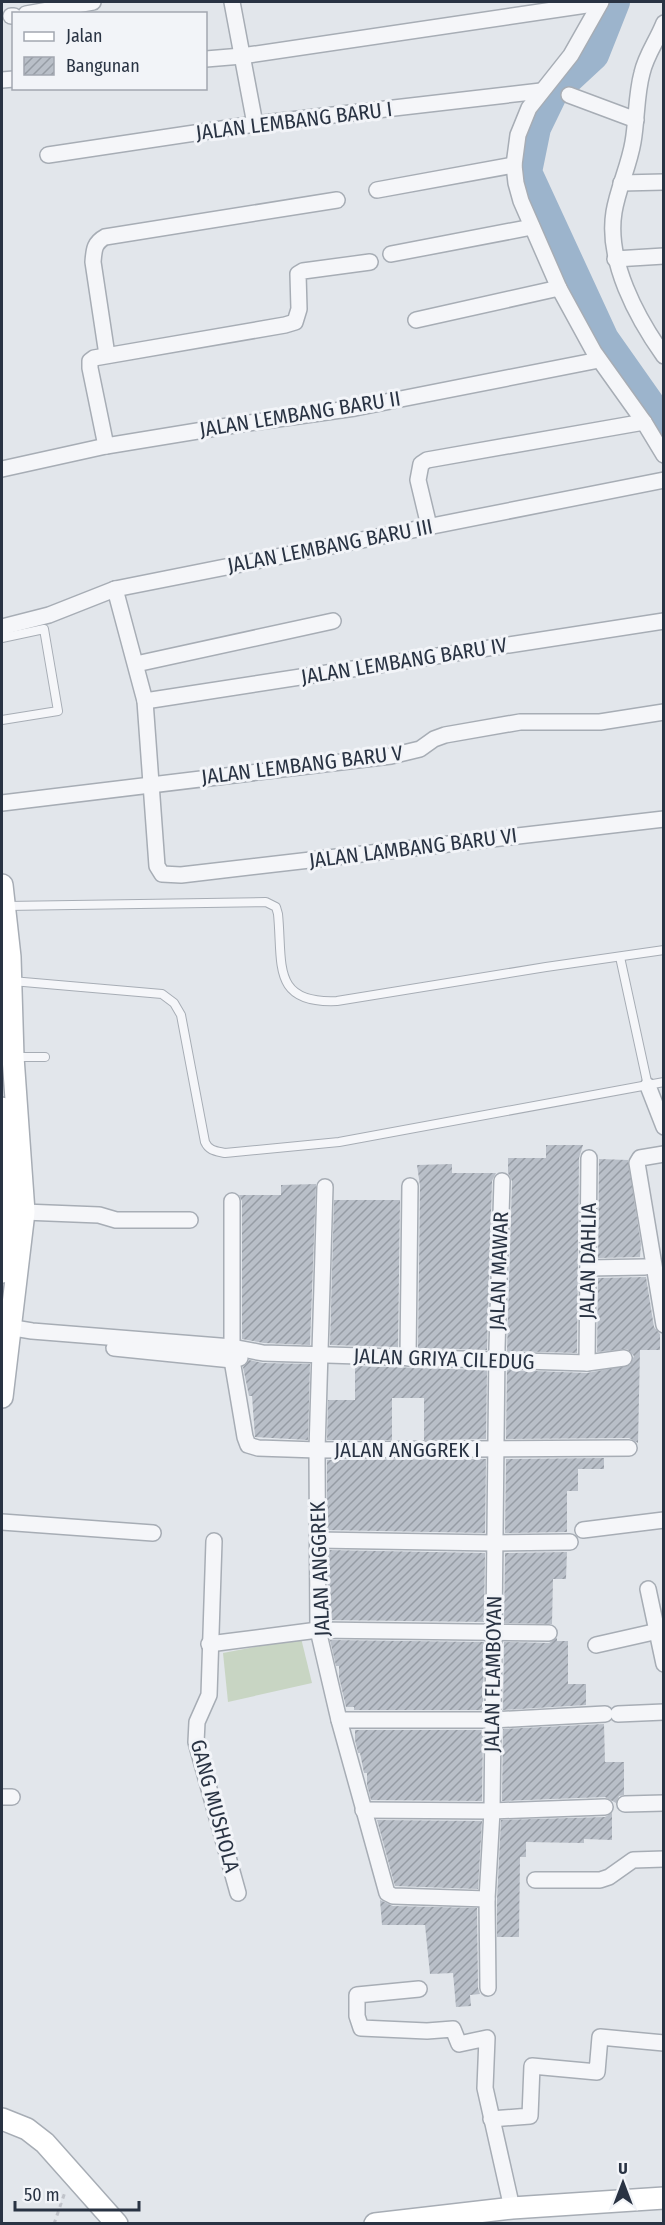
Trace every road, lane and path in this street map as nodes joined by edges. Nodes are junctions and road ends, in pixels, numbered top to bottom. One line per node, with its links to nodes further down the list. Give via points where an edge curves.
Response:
1 (93, 2): 4 (street)
2 (232, 2): 6 (street)
3 (600, 2): 6 (street); 10 (street, via 571,55)
4 (35, 12)
5 (663, 23): 7 (street)
6 (242, 56): 9 (street); 13 (street)
7 (647, 56): 8 (street); 12 (street)
8 (663, 56)
9 (207, 59)
10 (541, 91): 13 (street, JALAN LEMBANG BARU I); 15 (street, via 528,108 518,135)
11 (569, 95): 12 (street)
12 (636, 120): 17 (street)
13 (255, 124): 14 (street, JALAN LEMBANG BARU I)
14 (48, 155)
15 (514, 165): 18 (street); 20 (street, via 521,201)
16 (663, 182): 17 (street)
17 (621, 183): 23 (street, via 612,236)
18 (377, 190)
19 (337, 200): 27 (street, via 99,240 93,262)
20 (532, 227): 21 (street); 25 (street)
21 (391, 254)
22 (663, 256): 23 (street)
23 (615, 259): 28 (street, via 643,327)
24 (370, 262): 27 (street, via 298,274 299,309 295,322 285,326)
25 (559, 288): 26 (street); 29 (street)
26 (417, 320)
27 (107, 355): 31 (street, via 90,361)
28 (663, 356)
29 (599, 360): 30 (street); 31 (street, JALAN LEMBANG BARU II, via 355,408)
30 (644, 422): 32 (street); 35 (street, via 428,460 421,464 418,480)
31 (106, 446): 33 (street, JALAN LEMBANG BARU II)
32 (661, 446)
33 (2, 469)
34 (663, 480): 35 (street, JALAN LEMBANG BARU III)
35 (429, 526): 36 (street, JALAN LEMBANG BARU III)
36 (115, 589): 39 (street, JALAN LEMBANG BARU III, via 49,615); 41 (street)
37 (333, 621): 41 (street)
38 (663, 621): 42 (street, JALAN LEMBANG BARU IV)
39 (2, 627)
40 (2, 638): 44 (lane, via 44,629 58,711)
41 (136, 664): 42 (street)
42 (145, 701): 45 (street)
43 (663, 712): 45 (street, JALAN LEMBANG BARU V, via 600,722 520,722 445,735 420,749 391,756)
44 (2, 720)
45 (152, 784): 46 (street, JALAN LEMBANG BARU V); 47 (street, JALAN LAMBANG BARU VI, via 157,866 162,874)
46 (2, 803)
47 (663, 822)
48 (2, 899): 50 (main road); 51 (lane, via 266,902 276,907 278,914 284,978 289,989 320,1002)
49 (663, 950): 51 (lane)
50 (6, 957): 52 (main road)
51 (620, 957): 56 (lane)
52 (6, 981): 53 (main road); 56 (lane, via 162,994 174,1002 182,1015 205,1142 214,1151 225,1153 339,1142)
53 (7, 1057): 54 (lane); 62 (main road)
54 (45, 1057)
55 (663, 1082): 56 (lane)
56 (648, 1086): 58 (street)
57 (2, 1108): 59 (main road)
58 (663, 1127)
59 (3, 1150): 62 (main road)
60 (663, 1154): 72 (street, via 640,1158 637,1163)
61 (590, 1158): 70 (street, JALAN DAHLIA)
62 (10, 1179): 67 (main road); 71 (main road)
63 (502, 1181): 78 (street, JALAN MAWAR)
64 (410, 1186): 76 (street)
65 (325, 1187): 75 (street, JALAN ANGGREK)
66 (232, 1201): 74 (street)
67 (24, 1212): 68 (street, via 99,1215 116,1220); 73 (main road)
68 (190, 1220)
69 (645, 1267): 70 (street)
70 (588, 1268): 79 (street, JALAN DAHLIA)
71 (2, 1282)
72 (663, 1325)
73 (6, 1331): 74 (street, JALAN GRIYA CILEDUG); 80 (main road)
74 (232, 1354): 75 (street, JALAN GRIYA CILEDUG); 83 (street, via 249,1444 258,1448)
75 (321, 1355): 76 (street, JALAN GRIYA CILEDUG); 83 (street, JALAN ANGGREK)
76 (408, 1358): 78 (street, JALAN GRIYA CILEDUG)
77 (624, 1358): 79 (street, JALAN GRIYA CILEDUG)
78 (497, 1360): 79 (street, JALAN GRIYA CILEDUG); 82 (street, JALAN FLAMBOYAN)
79 (587, 1363)
80 (2, 1397)
81 (629, 1448): 82 (street, JALAN ANGGREK I)
82 (496, 1449): 83 (street, JALAN ANGGREK I); 91 (street, JALAN FLAMBOYAN)
83 (317, 1450): 88 (street, JALAN ANGGREK)
84 (663, 1520): 86 (street)
85 (2, 1522): 87 (street)
86 (583, 1530)
87 (153, 1533)
88 (318, 1540): 91 (street); 93 (street, JALAN ANGGREK)
89 (214, 1541): 97 (street, GANG MUSHOLA)
90 (570, 1542): 91 (street)
91 (494, 1543): 95 (street, JALAN FLAMBOYAN)
92 (648, 1589): 94 (street)
93 (318, 1630): 95 (street); 97 (street); 101 (street, JALAN ANGGREK)
94 (658, 1631): 98 (street); 99 (street)
95 (494, 1633): 96 (street); 102 (street, JALAN FLAMBOYAN)
96 (549, 1633)
97 (209, 1644): 110 (street, GANG MUSHOLA, via 209,1695 197,1722 196,1742)
98 (596, 1645)
99 (663, 1664)
100 (663, 1712): 102 (street)
101 (339, 1720): 102 (street); 106 (street, JALAN ANGGREK)
102 (492, 1720): 107 (street, JALAN FLAMBOYAN)
103 (663, 1803): 104 (street)
104 (625, 1804)
105 (604, 1808): 107 (street)
106 (363, 1810): 107 (street); 111 (street, JALAN ANGGREK, via 387,1893)
107 (492, 1811): 111 (street, JALAN FLAMBOYAN)
108 (663, 1859): 109 (street, via 633,1860 600,1880)
109 (535, 1880)
110 (238, 1893)
111 (487, 1899): 112 (street, JALAN FLAMBOYAN)
112 (488, 1988)
113 (419, 1989): 116 (street, via 357,1995 361,2028 453,2029 459,2044 487,2038 485,2088)
114 (663, 2043): 116 (street, via 600,2037 597,2072 532,2066 530,2116)
115 (2, 2119): 117 (main road, via 27,2129)
116 (491, 2119): 119 (street)
117 (72, 2173): 121 (path); 122 (main road)
118 (663, 2198): 119 (main road)
119 (512, 2208): 120 (main road)
120 (444, 2219): 123 (main road)
121 (54, 2223)
122 (117, 2223)
123 (375, 2223)

